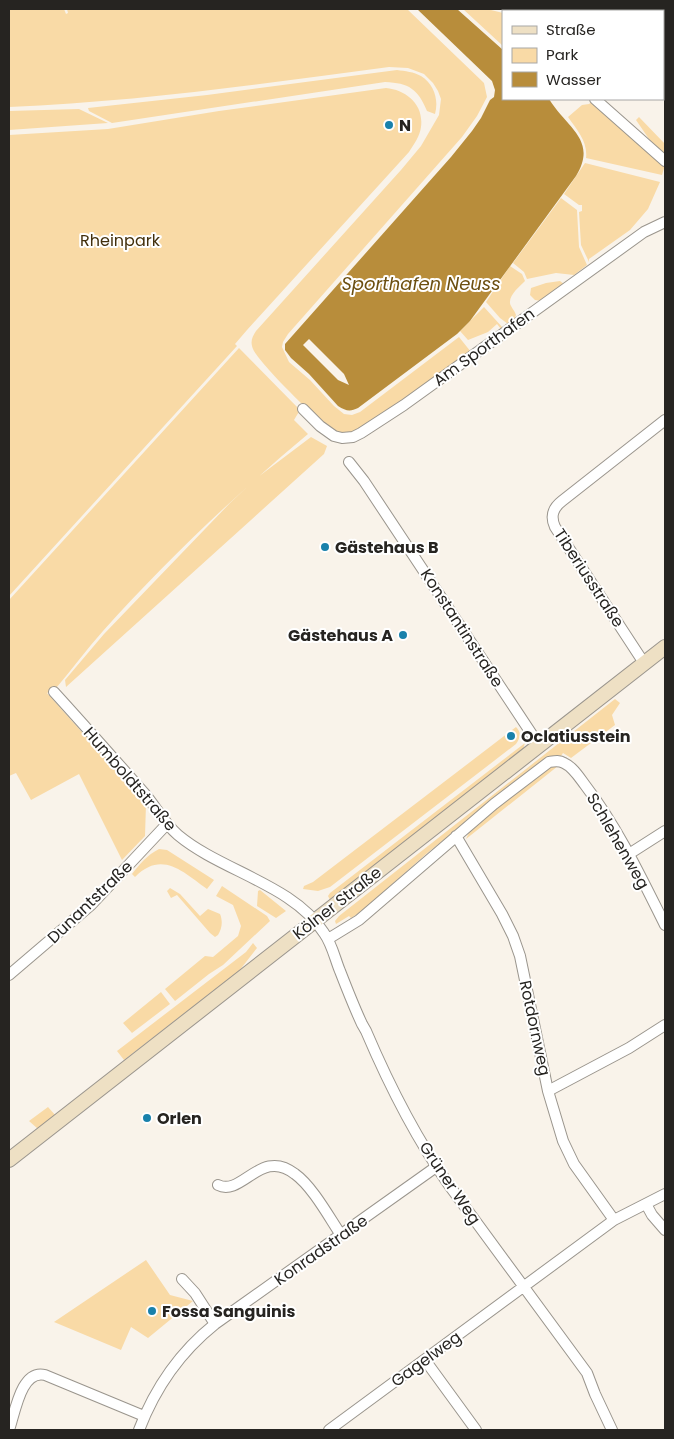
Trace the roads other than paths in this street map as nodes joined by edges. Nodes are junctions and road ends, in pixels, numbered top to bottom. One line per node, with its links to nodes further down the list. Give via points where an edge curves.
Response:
1 (596, 100): 2 (street)
2 (665, 161)
3 (665, 222): 4 (street, Am Sporthafen, via 644,232 361,433 353,437 334,436)
4 (303, 409)
5 (665, 420): 8 (street, Tiberiusstraße, via 556,506 552,516 555,527)
6 (349, 462): 10 (street, Konstantinstraße)
7 (665, 646): 8 (main road, Kölner Straße)
8 (644, 663): 10 (main road, Kölner Straße)
9 (54, 692): 12 (street, Humboldtstraße, via 152,802)
10 (539, 745): 16 (main road, Kölner Straße)
11 (563, 762): 14 (street, Kölner Straße, via 549,762); 15 (street, Schlehenweg, via 574,770 593,796)
12 (167, 824): 16 (street, Humboldtstraße, via 198,849 280,894); 19 (street, Dunantstraße, via 85,911)
13 (665, 831): 15 (street)
14 (456, 836): 18 (street, Kölner Straße, via 359,920); 21 (street, Rotdornweg, via 513,936)
15 (629, 854): 17 (street, Schlehenweg)
16 (315, 920): 18 (street, Grüner Weg); 22 (main road, Kölner Straße)
17 (665, 925)
18 (328, 940): 23 (street, Grüner Weg, via 362,1024 402,1109)
19 (9, 975)
20 (665, 1025): 21 (street)
21 (548, 1091): 27 (street, Rotdornweg, via 563,1142 574,1164)
22 (9, 1160)
23 (436, 1167): 29 (street, Konradstraße); 31 (street, Grüner Weg)
24 (218, 1185): 29 (street, via 231,1187 266,1167 284,1167 305,1184)
25 (665, 1194): 26 (street, Gagelweg)
26 (646, 1204): 27 (street, Gagelweg); 28 (street)
27 (614, 1220): 31 (street, Gagelweg)
28 (665, 1230)
29 (342, 1235): 32 (street, Konradstraße)
30 (182, 1279): 32 (street)
31 (523, 1287): 33 (street, Gagelweg); 40 (street, Grüner Weg, via 587,1373)
32 (215, 1324): 35 (street, Konradstraße, via 196,1339 173,1366)
33 (425, 1360): 38 (street, Gagelweg); 39 (street)
34 (11, 1416): 35 (street, via 24,1385 37,1374); 36 (street)
35 (144, 1416): 37 (street, Konradstraße)
36 (9, 1430)
37 (139, 1430)
38 (330, 1430)
39 (476, 1430)
40 (612, 1430)

